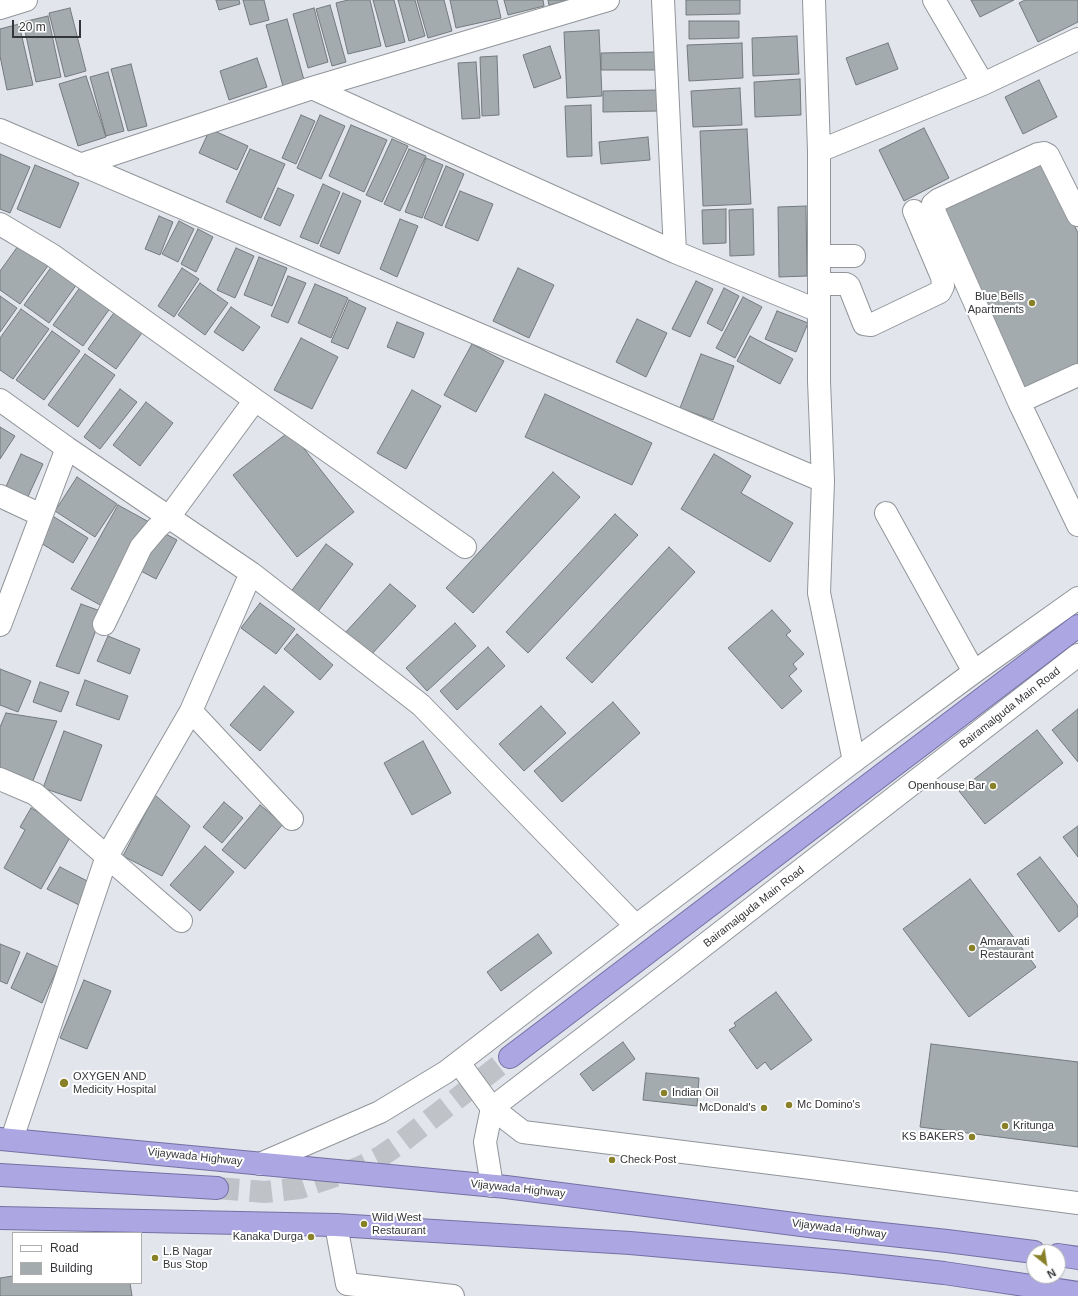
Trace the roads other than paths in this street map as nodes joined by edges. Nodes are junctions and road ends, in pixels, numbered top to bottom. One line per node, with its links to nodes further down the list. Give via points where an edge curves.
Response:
1 (26, 0): 6 (street)
2 (608, 0): 9 (street)
3 (663, 0): 16 (street)
4 (814, 0): 11 (street)
5 (934, 0): 8 (street)
6 (0, 8)
7 (1078, 39): 8 (street)
8 (983, 84): 11 (street)
9 (312, 88): 12 (street); 16 (street)
10 (0, 130): 12 (street)
11 (819, 151): 17 (street)
12 (80, 165): 26 (street)
13 (914, 211): 19 (street, via 942,277 943,286 940,292 871,325 864,324 849,286)
14 (1078, 215): 24 (street, via 1048,155 1044,153 933,204)
15 (0, 224): 23 (street, via 52,255)
16 (675, 252): 20 (street)
17 (819, 256): 18 (street); 19 (street)
18 (854, 256)
19 (819, 284): 20 (street)
20 (819, 311): 26 (street, via 819,381)
21 (1078, 375): 24 (street)
22 (0, 400): 25 (street)
23 (254, 400): 30 (street); 32 (street)
24 (1019, 402): 31 (street)
25 (67, 448): 29 (street); 30 (street)
26 (824, 481): 41 (street, via 820,593)
27 (0, 496): 29 (street)
28 (886, 513): 39 (street)
29 (41, 515): 36 (street)
30 (169, 517): 33 (street); 35 (street, via 141,547)
31 (1078, 525)
32 (466, 547)
33 (251, 574): 40 (street); 46 (street, via 421,705)
34 (1078, 598): 39 (street)
35 (104, 624)
36 (0, 625)
37 (1078, 626): 47 (highway)
38 (1078, 655): 49 (street, Bairamalguda Main Road)
39 (974, 672): 41 (street)
40 (191, 711): 43 (street); 44 (street)
41 (854, 761): 46 (street)
42 (0, 779): 44 (street, via 35,794)
43 (292, 819)
44 (107, 856): 45 (street); 50 (street)
45 (181, 921)
46 (636, 926): 48 (street)
47 (510, 1057)
48 (459, 1063): 49 (street); 51 (street, via 380,1112)
49 (492, 1108): 53 (street, via 485,1142); 55 (street, via 523,1132)
50 (6, 1139): 51 (highway, Vijaywada Highway)
51 (260, 1164): 53 (highway, Vijaywada Highway)
52 (0, 1175): 54 (highway)
53 (492, 1186): 58 (highway, Vijaywada Highway)
54 (217, 1188)
55 (1078, 1203)
56 (0, 1218): 57 (highway)
57 (336, 1225): 61 (street); 62 (highway, via 630,1242 944,1273)
58 (1026, 1251)
59 (1066, 1256): 60 (highway)
60 (1078, 1258)
61 (348, 1290): 63 (street)
62 (1078, 1293)
63 (453, 1296)

